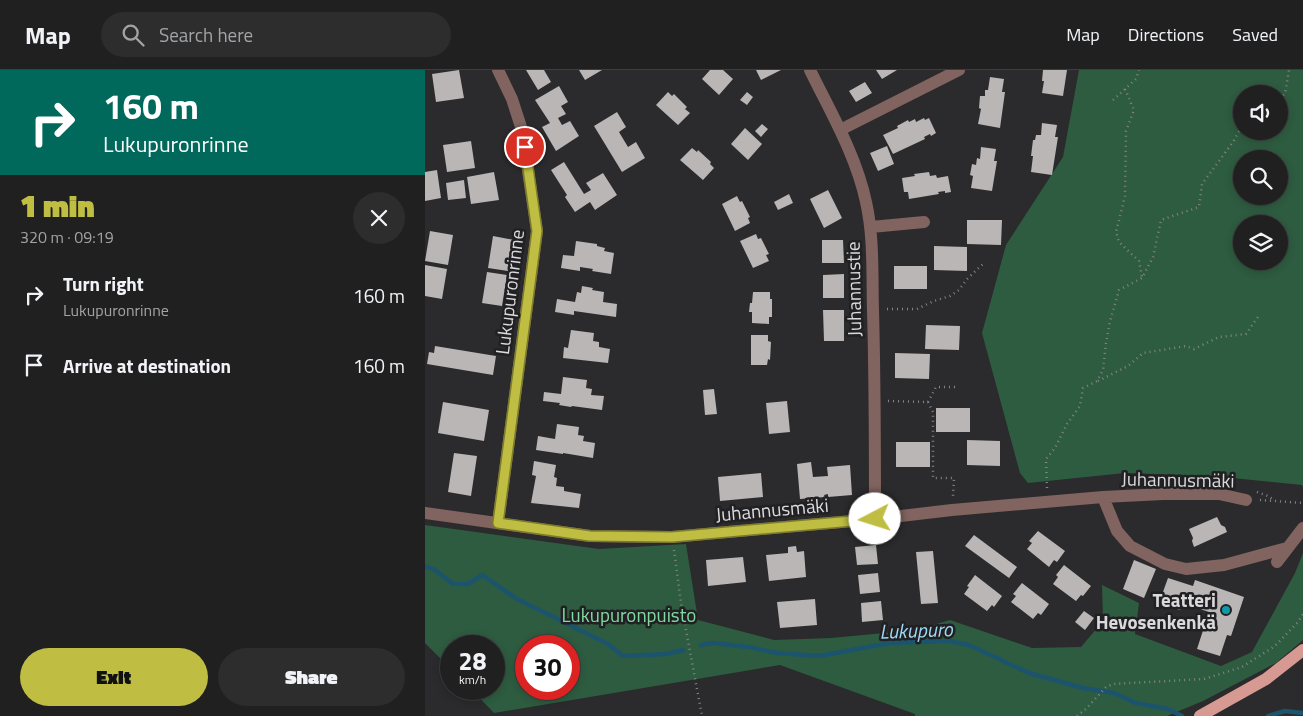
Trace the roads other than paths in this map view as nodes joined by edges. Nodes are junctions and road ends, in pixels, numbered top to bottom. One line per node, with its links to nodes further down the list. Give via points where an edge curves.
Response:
1 (498, 70): 11 (street, Lukupuronrinne, via 523,130 537,231)
2 (810, 70): 4 (street, Juhannustie)
3 (959, 70): 4 (street)
4 (840, 130): 6 (street, Juhannustie, via 857,169)
5 (924, 222): 6 (street)
6 (871, 227): 10 (street, Juhannustie)
7 (1103, 497): 8 (street, Juhannusmäki, via 1219,494); 10 (street, Juhannusmäki); 13 (street, via 1117,531 1131,546 1165,564 1186,569 1224,565)
8 (1246, 500)
9 (425, 513): 11 (street, Juhannusmäki)
10 (875, 519): 11 (street, Juhannusmäki, via 672,537 590,536)
11 (498, 523)
12 (1303, 528): 13 (street)
13 (1287, 548): 14 (street)
14 (1277, 562)
15 (1303, 650): 16 (main road, via 1266,679)
16 (1200, 716)

